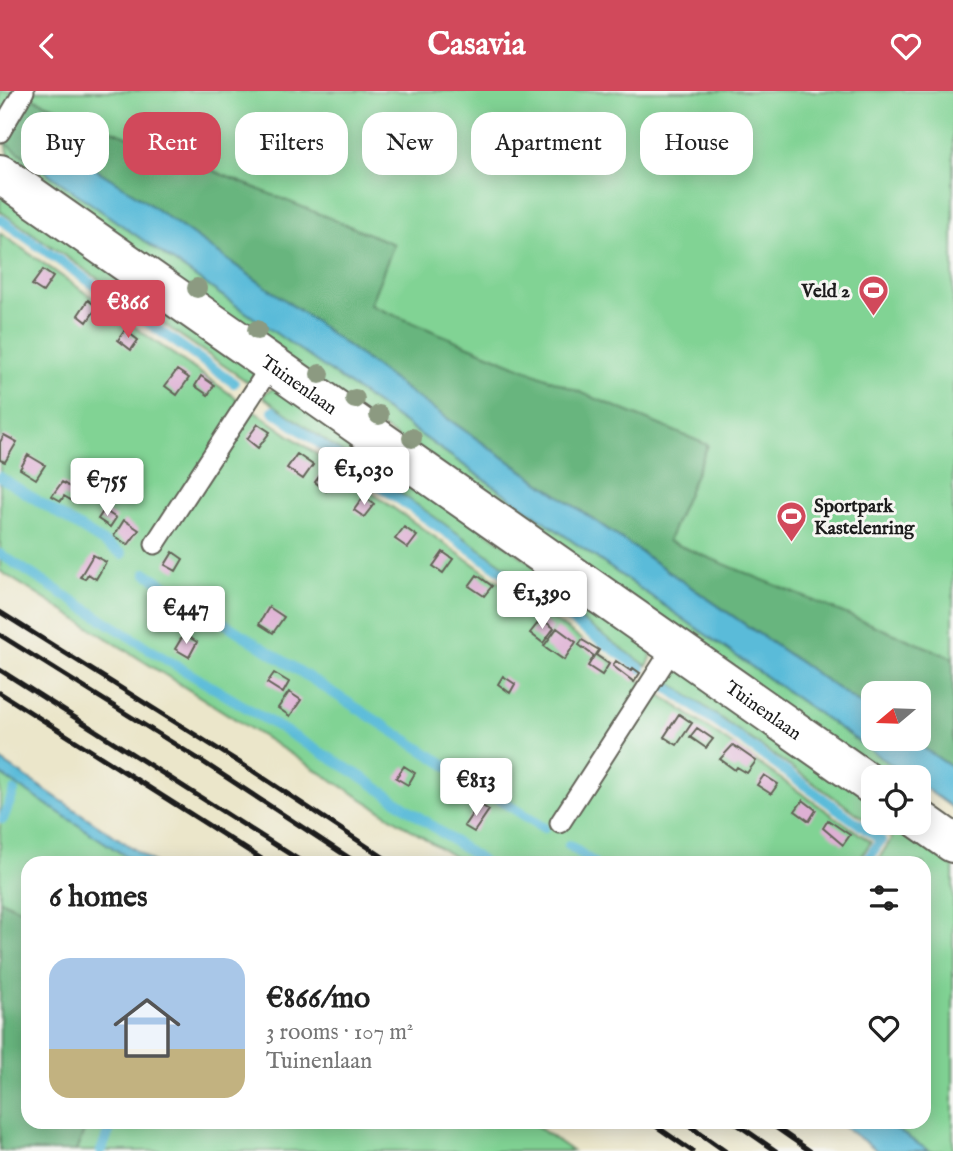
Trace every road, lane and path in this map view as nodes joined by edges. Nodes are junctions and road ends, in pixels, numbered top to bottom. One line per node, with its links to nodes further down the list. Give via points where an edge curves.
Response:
1 (24, 91): 2 (lane)
2 (0, 132)
3 (0, 174): 4 (street, Tuinenlaan)
4 (272, 364): 5 (lane); 6 (street, Tuinenlaan)
5 (155, 544)
6 (675, 646): 7 (street, Tuinenlaan); 8 (lane)
7 (861, 778)
8 (560, 823)
9 (931, 827): 10 (street)
10 (953, 843)

